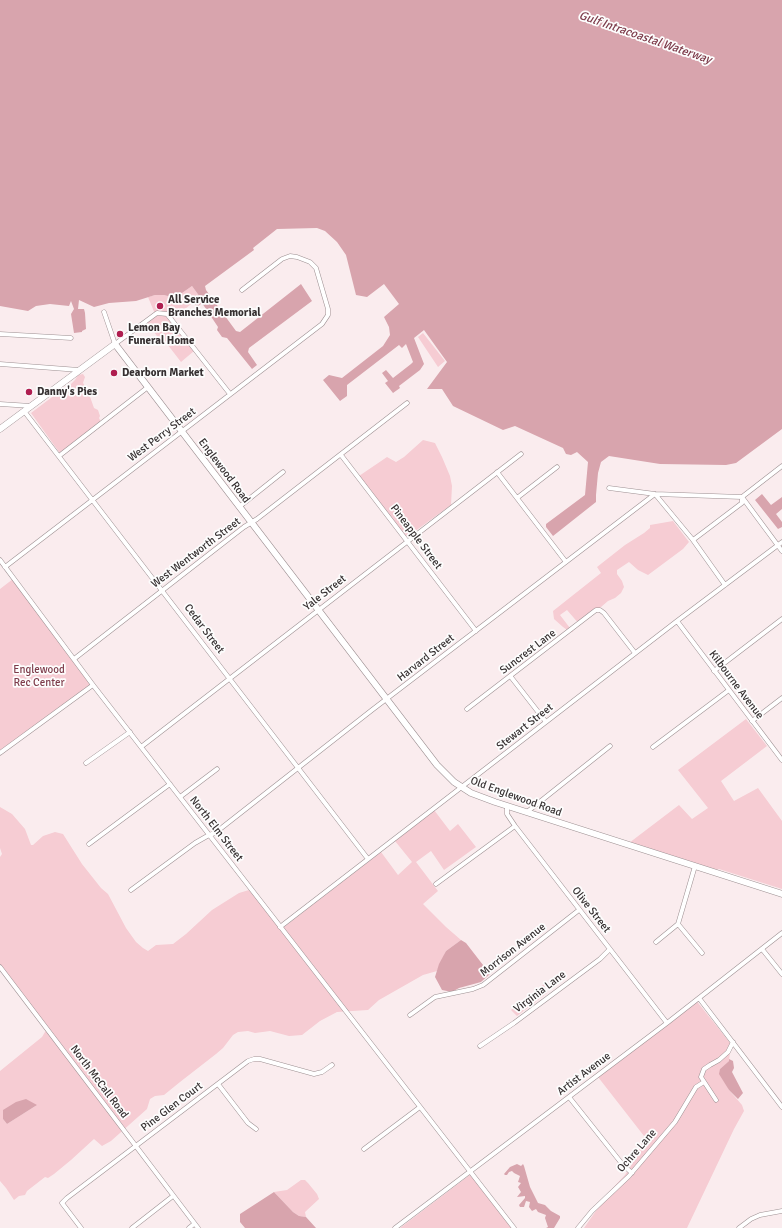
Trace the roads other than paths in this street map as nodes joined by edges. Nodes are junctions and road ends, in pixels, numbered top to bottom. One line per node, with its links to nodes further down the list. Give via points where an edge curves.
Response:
1 (242, 290): 9 (street, West Perry Street, via 282,259 297,257 310,262 316,268 328,315 322,324)
2 (104, 312): 5 (street)
3 (0, 334): 4 (street)
4 (71, 338)
5 (115, 344): 7 (street); 8 (street, Englewood Road); 9 (street, via 157,313 167,314)
6 (0, 364): 7 (street)
7 (78, 370): 12 (street)
8 (148, 387): 15 (street, Englewood Road); 18 (street)
9 (230, 394): 15 (street, West Perry Street)
10 (407, 403): 17 (street, West Wentworth Street)
11 (0, 404): 12 (street)
12 (30, 406): 13 (street)
13 (24, 411): 14 (street); 18 (street, Cedar Street)
14 (0, 429)
15 (181, 432): 27 (street, West Perry Street); 28 (street, Englewood Road)
16 (521, 454): 22 (street, Yale Street)
17 (340, 455): 29 (street, West Wentworth Street); 31 (street, Pineapple Street)
18 (59, 456): 27 (street, Cedar Street)
19 (782, 466): 25 (street)
20 (557, 467): 26 (street)
21 (283, 472): 28 (street)
22 (497, 472): 26 (street); 31 (street, Yale Street)
23 (609, 488): 24 (street)
24 (654, 494): 25 (street); 30 (street); 36 (street, Harvard Street)
25 (742, 497): 30 (street, via 742,503); 33 (street)
26 (517, 498): 36 (street)
27 (93, 500): 37 (street, West Perry Street); 39 (street, Cedar Street)
28 (239, 507): 29 (street, Englewood Road)
29 (251, 523): 39 (street, West Wentworth Street); 40 (street, Englewood Road)
30 (693, 540): 38 (street)
31 (407, 541): 40 (street, Yale Street); 43 (street, Pineapple Street)
32 (782, 542): 33 (street, Stewart Street)
33 (778, 545): 34 (street); 38 (street, Stewart Street)
34 (782, 551)
35 (0, 560): 37 (street, North Elm Street)
36 (566, 562): 43 (street, Harvard Street)
37 (5, 567): 45 (street, North Elm Street)
38 (725, 585): 42 (street, Stewart Street)
39 (162, 590): 45 (street, West Wentworth Street); 48 (street, Cedar Street)
40 (318, 610): 48 (street, Yale Street); 52 (street, Old Englewood Road)
41 (782, 619): 46 (street)
42 (677, 621): 44 (street, Stewart Street); 46 (street, Kilbourne Avenue)
43 (476, 631): 52 (street, Harvard Street)
44 (635, 653): 47 (street, Suncrest Lane, via 604,613 596,610); 55 (street, Stewart Street)
45 (74, 659): 49 (street, North Elm Street)
46 (714, 671): 50 (street, Kilbourne Avenue)
47 (511, 677): 53 (street, Suncrest Lane); 55 (street)
48 (230, 679): 58 (street, Yale Street); 63 (street, Cedar Street)
49 (93, 685): 56 (street, North Elm Street); 60 (street)
50 (728, 690): 54 (street, Kilbourne Avenue); 59 (street)
51 (782, 698): 54 (street)
52 (387, 699): 63 (street, Harvard Street); 66 (street, Old Englewood Road, via 437,765)
53 (466, 710)
54 (752, 721): 61 (street, Kilbourne Avenue)
55 (546, 722): 66 (street, Stewart Street)
56 (130, 732): 58 (street, North Elm Street); 62 (street)
57 (610, 746): 69 (street)
58 (141, 747): 65 (street, North Elm Street)
59 (653, 747)
60 (0, 754)
61 (782, 760)
62 (86, 762)
63 (298, 768): 71 (street, Harvard Street, via 215,833); 73 (street, Cedar Street)
64 (217, 769): 67 (street)
65 (170, 784): 67 (street, North Elm Street); 72 (street)
66 (461, 788): 68 (street, Old Englewood Road); 73 (street, Stewart Street)
67 (180, 797): 71 (street, North Elm Street)
68 (507, 806): 69 (street, Old Englewood Road); 70 (street, Olive Street, via 507,814)
69 (527, 812): 74 (street, Old Englewood Road)
70 (515, 826): 75 (street); 78 (street, Olive Street)
71 (208, 834): 76 (street, Harvard Street); 80 (street, North Elm Street)
72 (89, 844)
73 (368, 859): 80 (street, Stewart Street)
74 (695, 866): 77 (street, Old Englewood Road); 79 (street)
75 (436, 884)
76 (131, 890)
77 (782, 894)
78 (579, 910): 83 (street, Olive Street); 89 (street, Morrison Avenue, via 483,984 435,998)
79 (678, 924): 82 (street); 85 (street)
80 (280, 927): 98 (street, North Elm Street)
81 (782, 933): 84 (street, Artist Avenue)
82 (656, 942)
83 (610, 949): 90 (street, Olive Street); 92 (street, Virginia Lane, via 520,1019)
84 (762, 949): 87 (street); 88 (street, Artist Avenue)
85 (702, 953)
86 (0, 967): 101 (street, North McCall Road)
87 (782, 974)
88 (698, 998): 90 (street, Artist Avenue); 91 (street)
89 (410, 1015)
90 (667, 1023): 96 (street, Artist Avenue)
91 (733, 1042): 94 (street, via 724,1056 704,1070 701,1077); 99 (street)
92 (480, 1046)
93 (332, 1065): 95 (street, Pine Glen Court, via 314,1074 254,1059)
94 (704, 1082): 97 (street); 104 (street, Ochre Lane, via 696,1087 675,1122)
95 (218, 1084): 100 (street, via 248,1123); 101 (street, Pine Glen Court)
96 (569, 1097): 103 (street, Artist Avenue); 104 (street)
97 (716, 1100)
98 (420, 1107): 102 (street); 103 (street, North Elm Street)
99 (782, 1107)
100 (256, 1129)
101 (136, 1146): 105 (street, North McCall Road); 108 (street, Pine Glen Court, via 62,1203)
102 (364, 1149)
103 (470, 1171): 112 (street, Artist Avenue); 113 (street, North Elm Street)
104 (632, 1173): 114 (street, Ochre Lane)
105 (173, 1196): 107 (street, North McCall Road); 109 (street)
106 (782, 1211): 115 (street, via 760,1215)
107 (194, 1224): 110 (street); 111 (street, North McCall Road)
108 (81, 1228)
109 (132, 1228)
110 (189, 1228)
111 (198, 1228)
112 (395, 1228)
113 (514, 1228)
114 (578, 1228)
115 (739, 1228)

